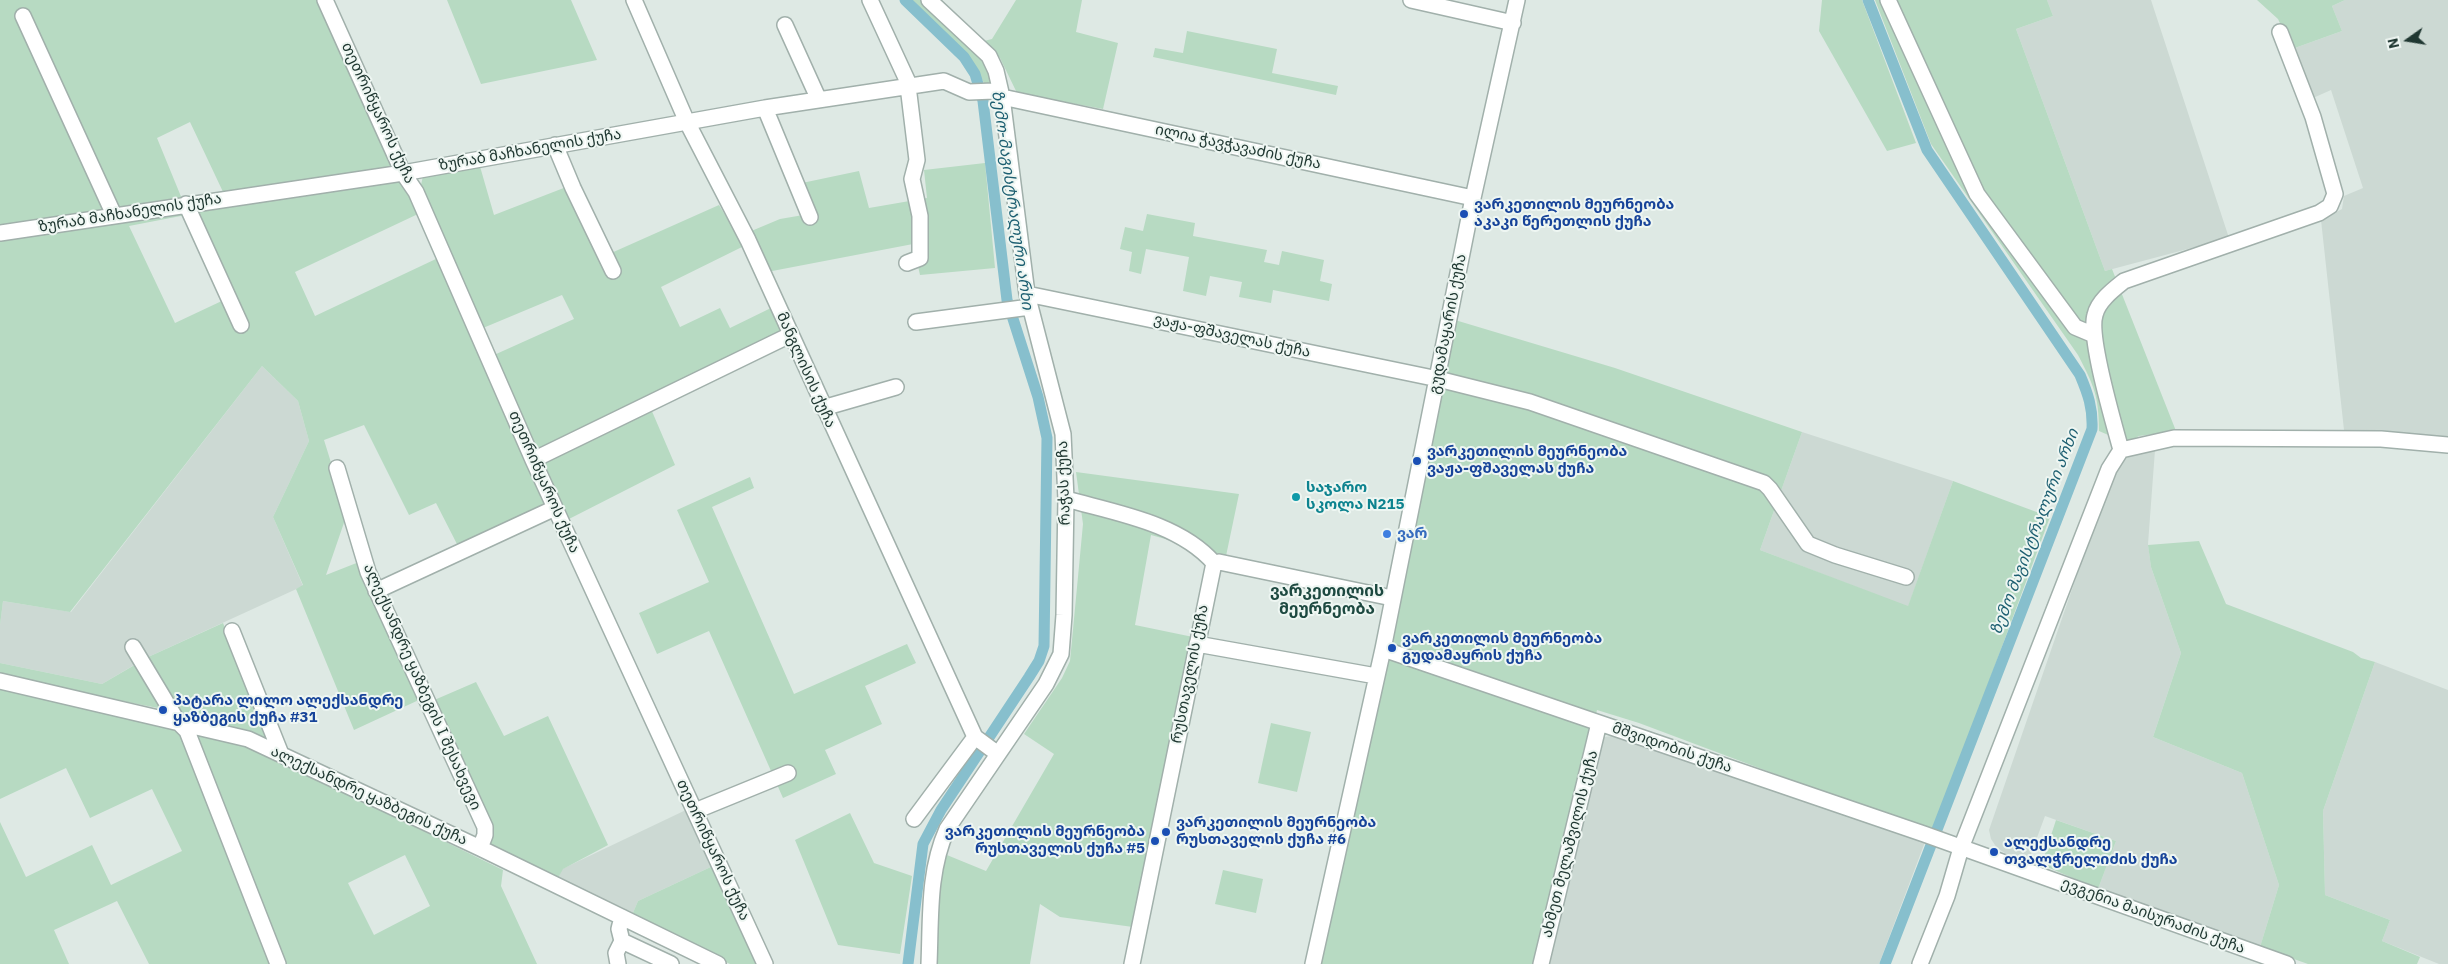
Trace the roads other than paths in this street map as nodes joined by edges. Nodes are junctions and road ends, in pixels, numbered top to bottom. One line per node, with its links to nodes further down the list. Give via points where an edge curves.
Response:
1 (325, 0): 19 (street, თეთრიწყაროს ქუჩა)
2 (634, 0): 17 (street, მანგლისის ქუჩა)
3 (870, 0): 12 (street)
4 (929, 0): 14 (street, რაჭას ქუჩა, via 989,56 996,71)
5 (1411, 0): 9 (street)
6 (1517, 0): 9 (street, გუდამაყარის ქუჩა)
7 (1888, 0): 31 (street, via 1977,194 2075,327)
8 (23, 16): 22 (street)
9 (1513, 23): 20 (street, გუდამაყარის ქუჩა)
10 (786, 24): 15 (street)
11 (2280, 32): 31 (street, via 2313,118 2335,194 2330,206 2310,216 2124,281 2110,292 2094,314)
12 (908, 86): 13 (street, ზურაბ მაჩხანელის ქუჩა, via 944,81); 15 (street, ზურაბ მაჩხანელის ქუჩა); 25 (street, via 917,160 912,179 920,216 920,258)
13 (969, 92): 14 (street, ილია ჭავჭავაძის ქუჩა)
14 (998, 94): 20 (street, ილია ჭავჭავაძის ქუჩა); 27 (street, რაჭას ქუჩა)
15 (820, 100): 16 (street, ზურაბ მაჩხანელის ქუჩა)
16 (765, 108): 17 (street, ზურაბ მაჩხანელის ქუჩა); 23 (street)
17 (687, 122): 18 (street, ზურაბ მაჩხანელის ქუჩა); 30 (street, მანგლისის ქუჩა, via 748,240)
18 (555, 145): 19 (street, ზურაბ მაჩხანელის ქუჩა); 26 (street)
19 (404, 173): 21 (street, ზურაბ მაჩხანელის ქუჩა); 37 (street, თეთრიწყაროს ქუჩა, via 460,288)
20 (1473, 198): 32 (street, გუდამაყარის ქუჩა)
21 (186, 204): 22 (street, ზურაბ მაჩხანელის ქუჩა); 29 (street)
22 (114, 215): 24 (street, ზურაბ მაჩხანელის ქუჩა)
23 (810, 217)
24 (0, 233)
25 (907, 263)
26 (613, 271)
27 (1024, 303): 28 (street, ვაჟა-ფშაველას ქუჩა, via 1000,310); 32 (street, ვაჟა-ფშაველას ქუჩა); 39 (street, რაჭას ქუჩა, via 1063,434)
28 (916, 322)
29 (241, 325)
30 (790, 335): 34 (street, მანგლისის ქუჩა); 37 (street)
31 (2094, 335): 36 (street)
32 (1438, 378): 42 (street, ვაჟა-ფშაველას ქუჩა, via 1530,402 1764,483 1808,544 1835,556); 44 (street, გუდამაყარის ქუჩა)
33 (896, 387): 34 (street)
34 (823, 408): 53 (street, მანგლისის ქუჩა)
35 (2448, 445): 36 (street, via 2381,439 2174,438)
36 (2121, 450): 59 (street, via 2109,469)
37 (533, 460): 40 (street, თეთრიწყაროს ქუჩა)
38 (338, 468): 43 (street, ალექსანდრე ყაზბეგის I შესახვევი)
39 (1066, 499): 41 (street, via 1132,516 1196,545); 54 (street, რაჭას ქუჩა, via 1064,616 1060,654 1046,684)
40 (555, 508): 43 (street); 57 (street, თეთრიწყაროს ქუჩა)
41 (1214, 563): 44 (street); 46 (street, რუსთაველის ქუჩა)
42 (1906, 577)
43 (376, 591): 60 (street, ალექსანდრე ყაზბეგის I შესახვევი, via 485,827)
44 (1392, 598): 48 (street, გუდამაყარის ქუჩა)
45 (232, 631): 55 (street)
46 (1197, 644): 49 (street); 69 (street, რუსთაველის ქუჩა)
47 (133, 647): 51 (street)
48 (1383, 649): 49 (street, გუდამაყარის ქუჩა); 52 (street, მშვიდობის ქუჩა)
49 (1376, 676): 70 (street, გუდამაყარის ქუჩა)
50 (0, 681): 51 (street, ალექსანდრე ყაზბეგის ქუჩა)
51 (178, 722): 55 (street, ალექსანდრე ყაზბეგის ქუჩა, via 248,739); 63 (street, via 187,731)
52 (1599, 723): 59 (street, მშვიდობის ქუჩა); 71 (street, ახმეთ მელაშვილის ქუჩა)
53 (977, 739): 54 (street); 58 (street)
54 (995, 751): 68 (street, რაჭას ქუჩა, via 937,851)
55 (281, 754): 60 (street, ალექსანდრე ყაზბეგის ქუჩა)
56 (788, 773): 57 (street)
57 (695, 811): 67 (street, თეთრიწყაროს ქუჩა)
58 (914, 820)
59 (1955, 846): 72 (street, via 1947,896); 73 (street, ევგენია მაისურაძის ქუჩა)
60 (480, 848): 61 (street, ალექსანდრე ყაზბეგის ქუჩა)
61 (622, 917): 62 (street, via 619,929); 66 (street, ალექსანდრე ყაზბეგის ქუჩა)
62 (622, 941): 64 (street, via 616,954); 65 (street)
63 (278, 964)
64 (618, 964)
65 (670, 964)
66 (718, 964)
67 (765, 964)
68 (929, 964)
69 (1132, 964)
70 (1313, 964)
71 (1541, 964)
72 (1920, 964)
73 (2287, 964)

